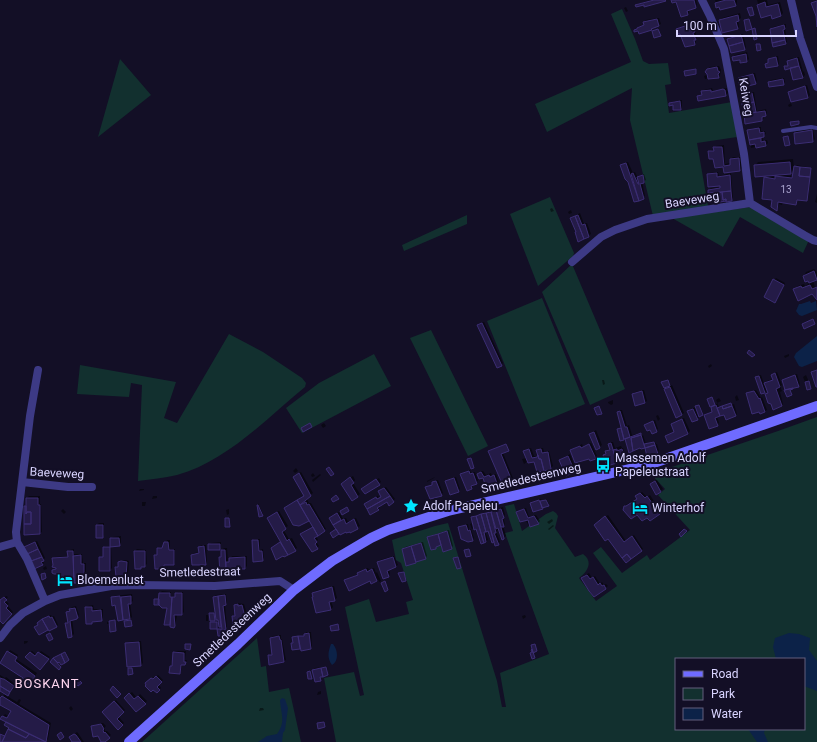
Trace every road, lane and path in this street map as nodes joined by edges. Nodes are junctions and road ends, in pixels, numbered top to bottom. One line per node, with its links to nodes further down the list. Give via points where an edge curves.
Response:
1 (702, 0): 6 (street, Keiweg, via 724,49 744,154)
2 (791, 0): 3 (street, via 800,38)
3 (817, 87)
4 (817, 128): 5 (lane)
5 (783, 131)
6 (750, 203): 7 (street); 8 (street, Baeveweg, via 647,219 601,237)
7 (817, 241)
8 (572, 262)
9 (38, 370): 11 (street)
10 (817, 406): 15 (street, Smetledesteenweg, via 651,464 448,510 388,530 332,561)
11 (22, 482): 12 (street, Baeveweg); 13 (street)
12 (92, 487)
13 (17, 542): 14 (street); 16 (street)
14 (0, 547)
15 (294, 590): 16 (street, Smetledestraat, via 280,580 216,586 111,586 60,595); 18 (street, Smetledesteenweg)
16 (45, 601): 17 (street, Smetledestraat, via 23,613)
17 (0, 638)
18 (129, 742)

